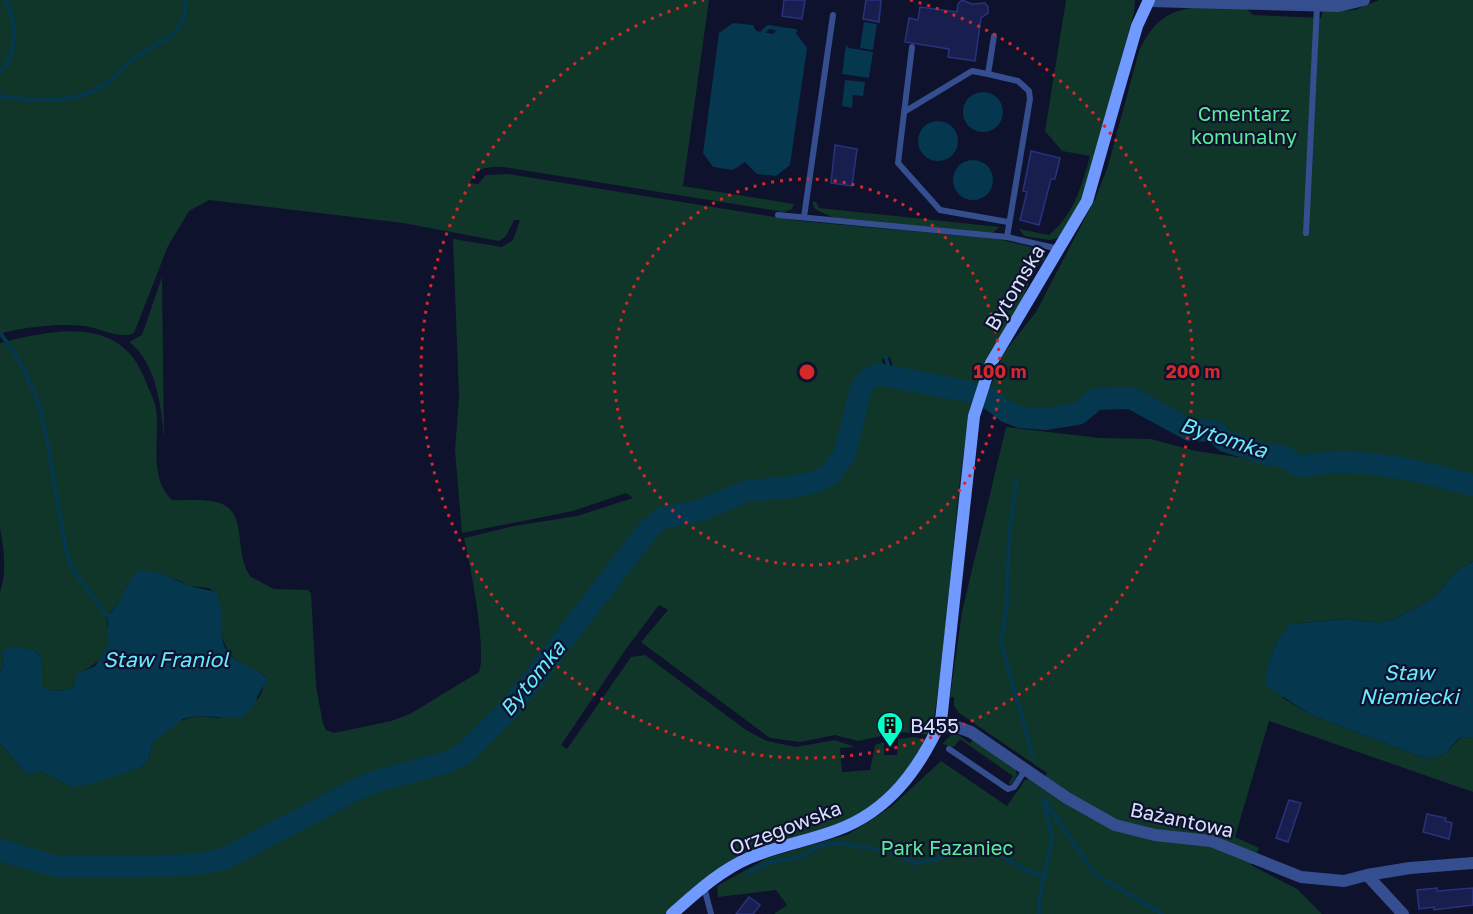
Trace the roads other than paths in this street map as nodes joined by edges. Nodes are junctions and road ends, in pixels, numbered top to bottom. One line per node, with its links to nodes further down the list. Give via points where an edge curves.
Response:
1 (1149, 0): 2 (street); 15 (street, Bytomska, via 1137,26 1087,201)
2 (1169, 0): 4 (street)
3 (1364, 0): 4 (street, via 1349,5)
4 (1313, 4): 13 (lane)
5 (833, 15): 11 (lane)
6 (994, 36): 8 (lane)
7 (912, 47): 9 (lane)
8 (988, 74): 9 (lane, via 972,71); 12 (lane, via 1018,81 1029,91)
9 (904, 112): 12 (lane, via 898,163 940,210)
10 (778, 215): 11 (lane)
11 (804, 217): 14 (lane)
12 (1008, 222): 14 (lane)
13 (1306, 233)
14 (1006, 237): 15 (lane)
15 (1060, 249): 16 (street, Bytomska, via 991,363 974,416)
16 (946, 677): 17 (street, Orzegowska)
17 (940, 721): 19 (street, Bażantowa, via 971,732); 22 (street, Orzegowska, via 925,756 907,780 867,814 835,831 749,858)
18 (949, 749): 19 (lane, via 1008,789)
19 (1026, 770): 21 (street, Bażantowa, via 1068,798 1131,831 1211,841 1317,880 1344,881)
20 (1473, 863): 21 (street, Bażantowa)
21 (1367, 875): 25 (street)
22 (704, 886): 23 (street, Orzegowska); 24 (lane)
23 (672, 914)
24 (711, 914)
25 (1403, 914)

